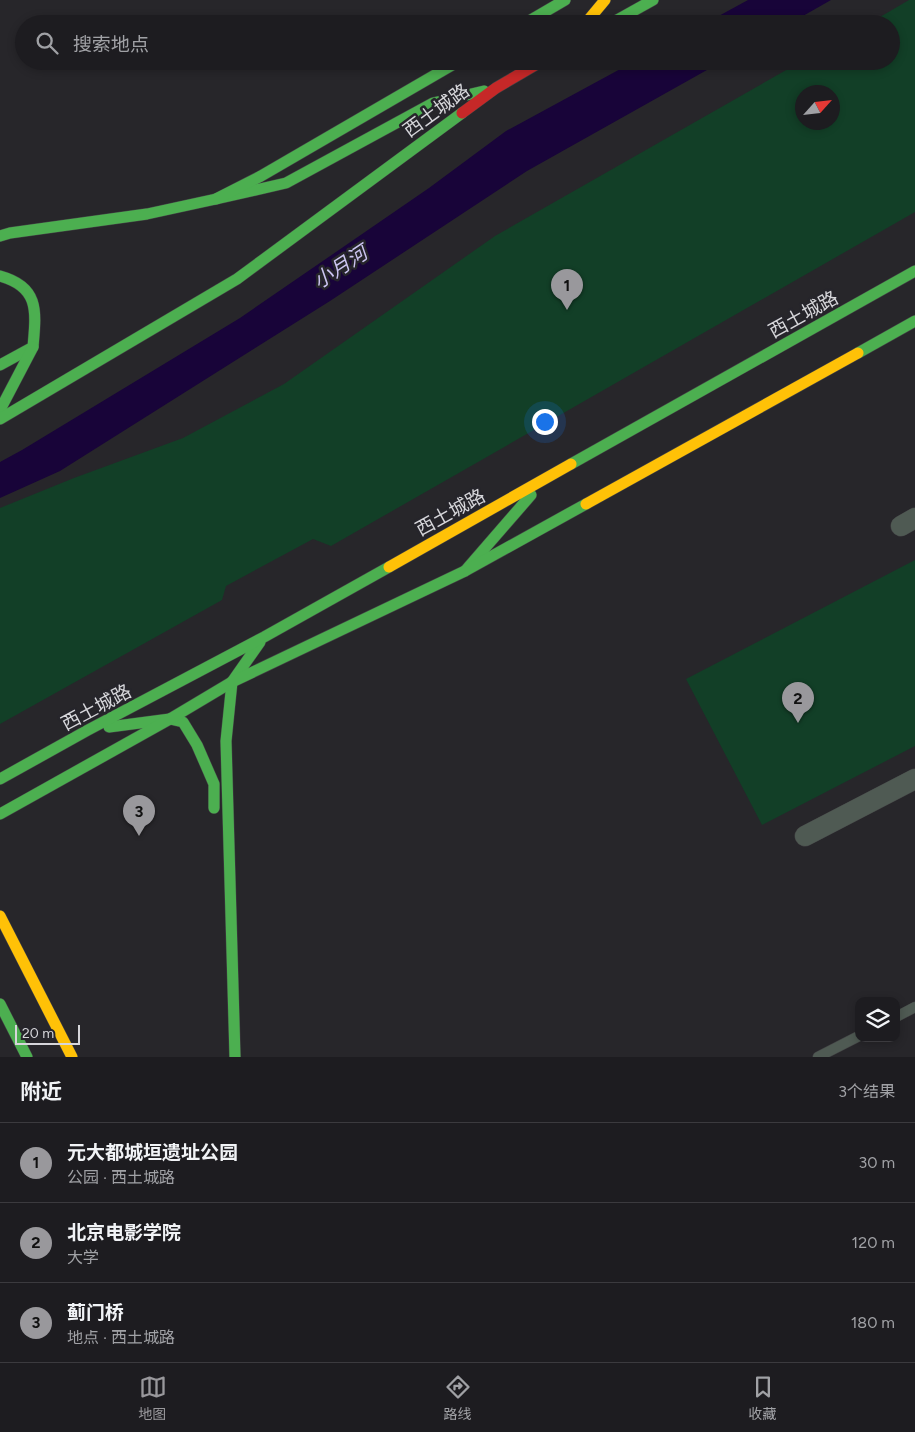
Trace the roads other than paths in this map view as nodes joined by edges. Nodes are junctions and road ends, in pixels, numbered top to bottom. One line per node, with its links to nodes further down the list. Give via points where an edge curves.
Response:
1 (565, 0): 4 (main road)
2 (605, 0): 5 (main road)
3 (653, 0): 6 (main road)
4 (539, 15)
5 (592, 15)
6 (626, 15)
7 (444, 70): 10 (main road, 西土城路)
8 (527, 70): 9 (main road, 西土城路)
9 (496, 88): 10 (main road, via 433,103 286,182); 18 (main road, 西土城路, via 237,279)
10 (216, 199): 11 (main road, via 147,214)
11 (0, 236)
12 (915, 271): 19 (main road, 西土城路)
13 (0, 276): 15 (main road, via 18,282 31,296 35,322)
14 (915, 321): 20 (main road)
15 (33, 347): 16 (main road); 17 (main road)
16 (0, 365)
17 (0, 410)
18 (0, 419)
19 (544, 480): 20 (main road); 21 (main road, 西土城路)
20 (464, 571): 22 (main road)
21 (264, 637): 22 (main road); 24 (main road, 西土城路)
22 (232, 682): 23 (main road); 37 (main road, via 226,741)
23 (170, 719): 24 (main road); 27 (main road); 28 (main road, via 183,722 214,784)
24 (88, 730): 25 (main road, 西土城路)
25 (0, 779)
26 (915, 779): 29 (street)
27 (0, 814)
28 (214, 823)
29 (805, 836)
30 (0, 916): 36 (main road)
31 (0, 1004): 35 (main road)
32 (915, 1007): 33 (lane)
33 (900, 1015)
34 (855, 1038): 38 (lane)
35 (27, 1057)
36 (72, 1057)
37 (236, 1057)
38 (818, 1057)

